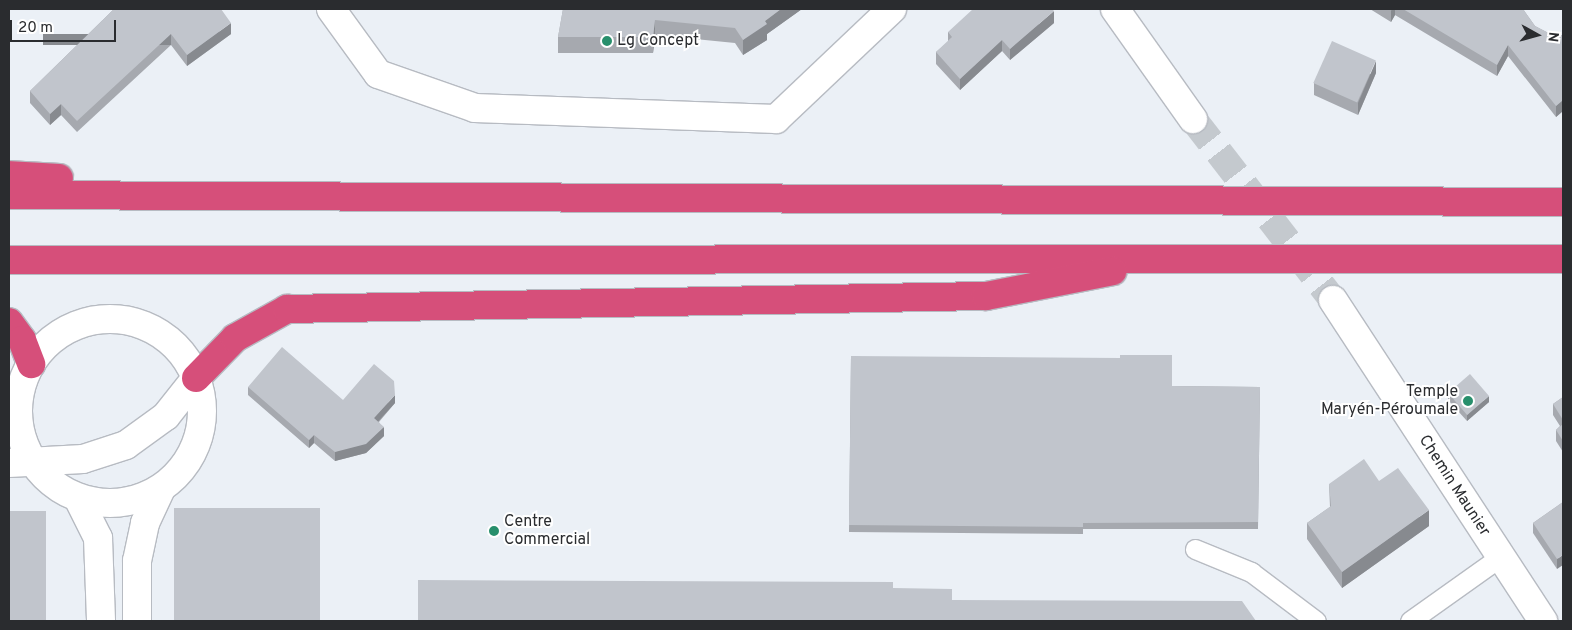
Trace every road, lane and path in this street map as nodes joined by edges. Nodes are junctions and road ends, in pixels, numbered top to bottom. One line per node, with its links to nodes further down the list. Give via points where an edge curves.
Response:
1 (331, 9): 2 (street, via 378,74 475,108 776,119)
2 (892, 9)
3 (1114, 9): 4 (street)
4 (1193, 119)
5 (9, 175): 7 (highway)
6 (9, 195): 7 (highway)
7 (340, 196): 8 (highway)
8 (1563, 202)
9 (1170, 259): 10 (highway); 11 (highway); 15 (highway, via 986,296 287,309 235,338)
10 (1563, 259)
11 (9, 260)
12 (1332, 300): 20 (street, Chemin Maunier)
13 (9, 322): 14 (highway, via 22,340)
14 (31, 364): 15 (street, via 49,341 66,330 103,318 132,321 160,332 181,352); 16 (street, via 20,388 17,413 22,440)
15 (196, 378): 16 (street, via 166,416 126,444 83,459); 17 (street, via 201,394 201,424 195,447 182,469)
16 (21, 463): 18 (street)
17 (161, 489): 18 (street, via 135,500 106,504); 22 (street, via 145,523 137,560)
18 (78, 498): 21 (street, via 98,538)
19 (1195, 549): 23 (lane, via 1251,572)
20 (1500, 557): 24 (lane); 25 (street, Chemin Maunier)
21 (101, 621)
22 (137, 621)
23 (1316, 621)
24 (1410, 621)
25 (1542, 621)

